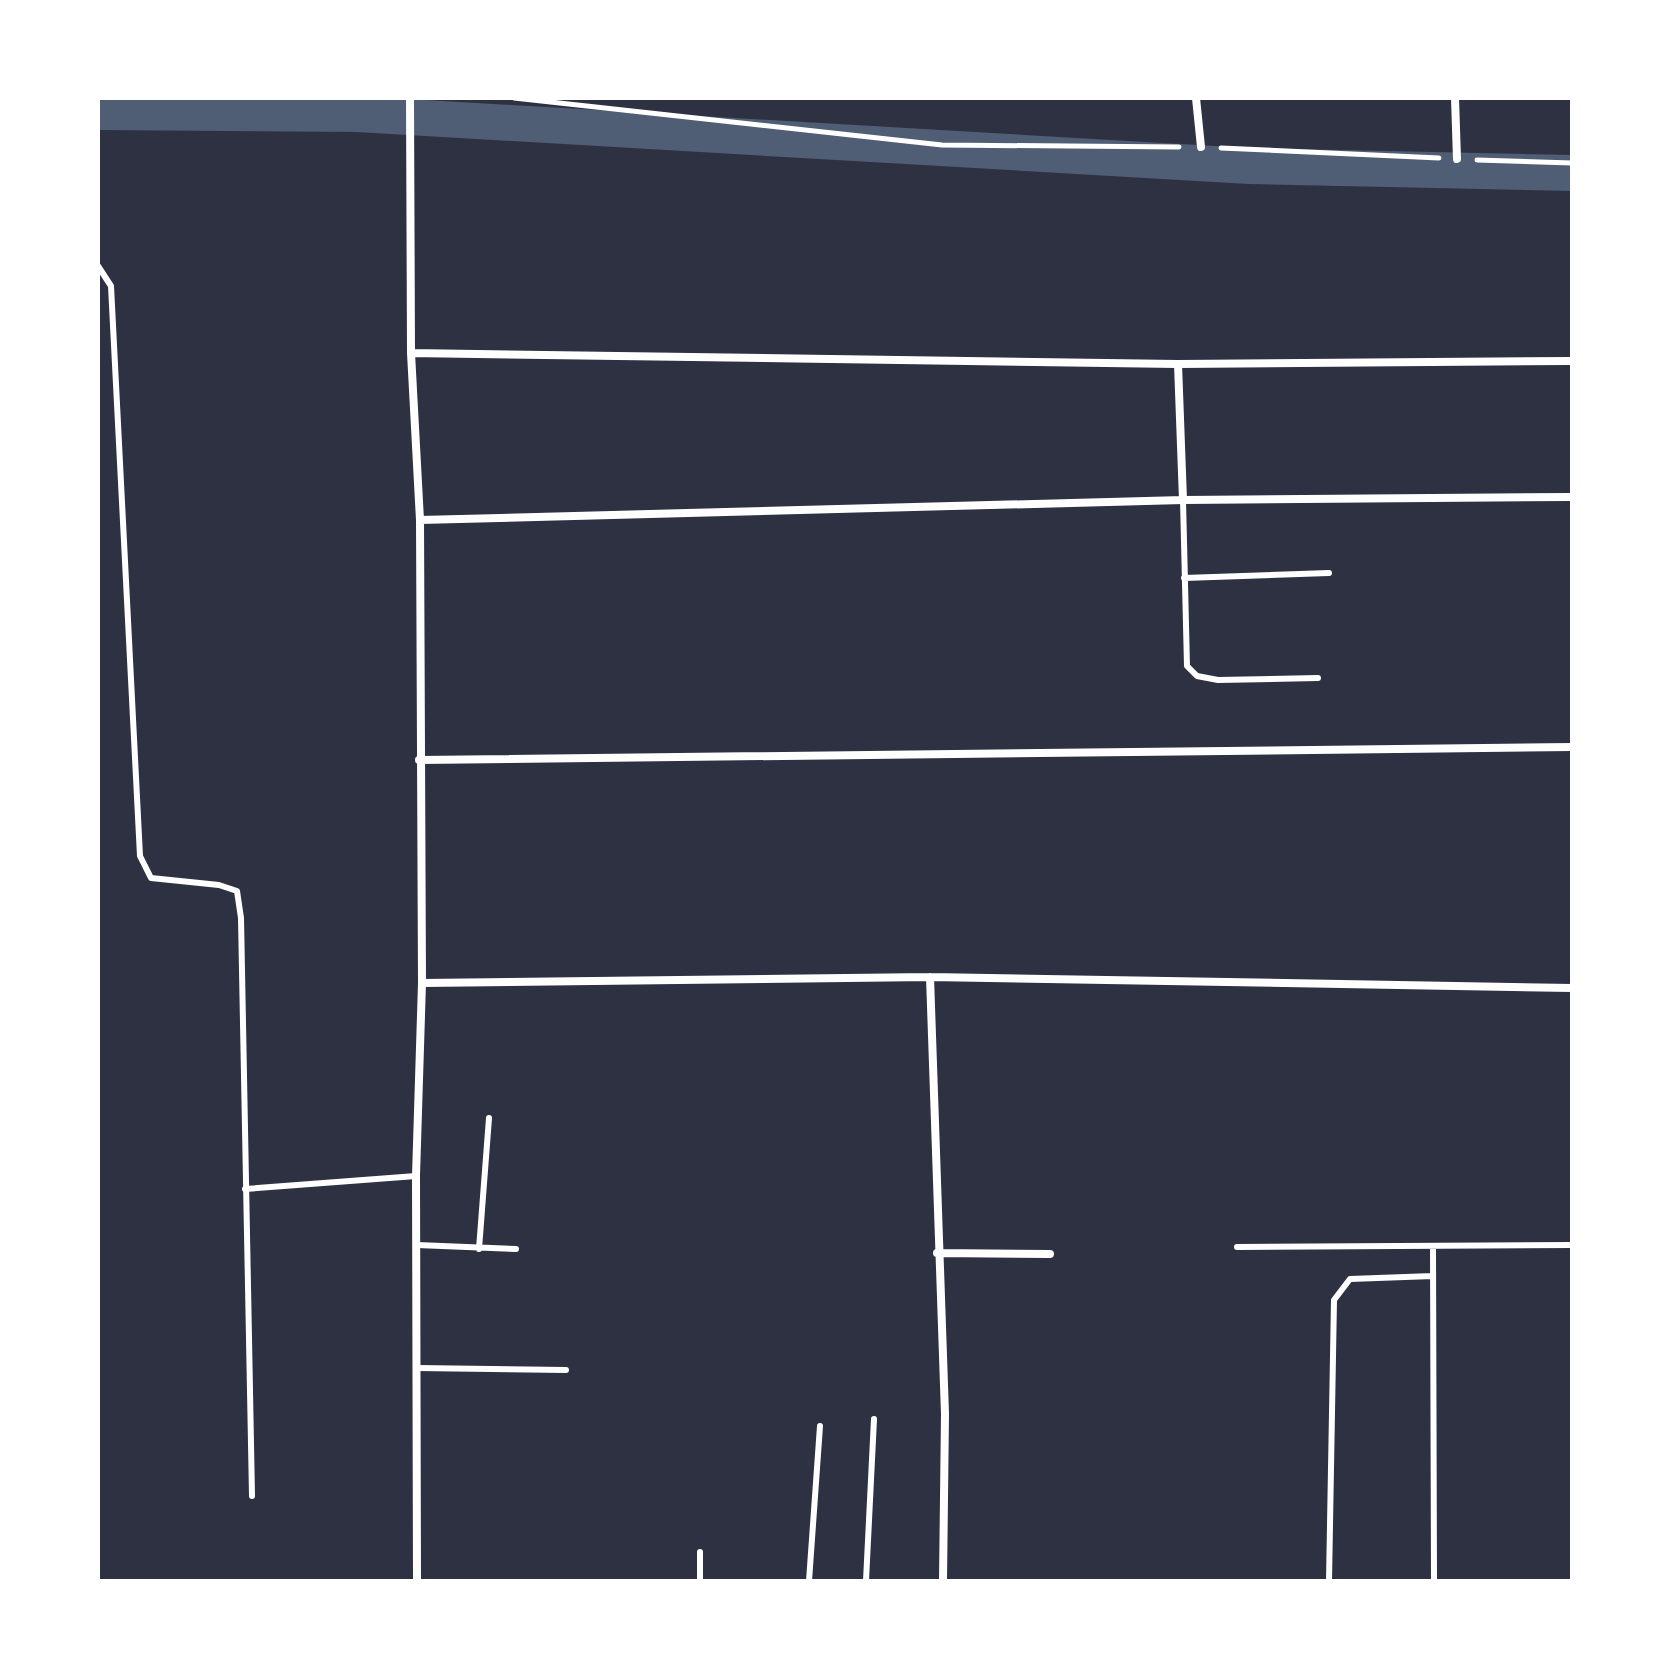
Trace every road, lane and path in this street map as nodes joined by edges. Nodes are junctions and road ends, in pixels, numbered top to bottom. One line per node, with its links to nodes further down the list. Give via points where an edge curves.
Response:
1 (514, 98): 5 (path, via 942,145)
2 (1196, 98): 5 (street)
3 (1455, 98): 6 (street)
4 (410, 101): 9 (street)
5 (1201, 147): 6 (path)
6 (1457, 159): 7 (path)
7 (1572, 163)
8 (98, 266): 25 (lane, via 111,286 140,856 151,878 237,891)
9 (411, 353): 11 (street); 14 (street)
10 (1572, 361): 11 (street)
11 (1178, 364): 13 (street)
12 (1572, 497): 13 (street)
13 (1183, 500): 14 (street); 16 (lane)
14 (420, 520): 19 (street)
15 (1329, 573): 16 (lane)
16 (1184, 578): 17 (lane, via 1187,666 1197,676)
17 (1318, 678)
18 (1572, 747): 19 (street)
19 (419, 760): 21 (street)
20 (930, 977): 21 (street); 22 (street); 32 (street)
21 (422, 983): 24 (street)
22 (1572, 988)
23 (489, 1118): 30 (lane)
24 (416, 1176): 25 (lane); 26 (street)
25 (245, 1189): 39 (lane)
26 (417, 1245): 30 (lane); 35 (street)
27 (1572, 1245): 29 (lane)
28 (1237, 1247): 29 (lane)
29 (1433, 1247): 34 (lane)
30 (479, 1249): 31 (lane)
31 (516, 1249)
32 (937, 1253): 33 (street); 45 (street, via 945,1414)
33 (1050, 1254)
34 (1433, 1276): 46 (lane, via 1350,1279 1334,1300); 47 (lane)
35 (417, 1368): 36 (lane); 41 (street)
36 (566, 1370)
37 (874, 1419): 44 (lane)
38 (820, 1426): 43 (lane)
39 (252, 1496)
40 (700, 1552): 42 (lane)
41 (417, 1581)
42 (700, 1581)
43 (809, 1581)
44 (866, 1581)
45 (943, 1581)
46 (1329, 1581)
47 (1434, 1581)

